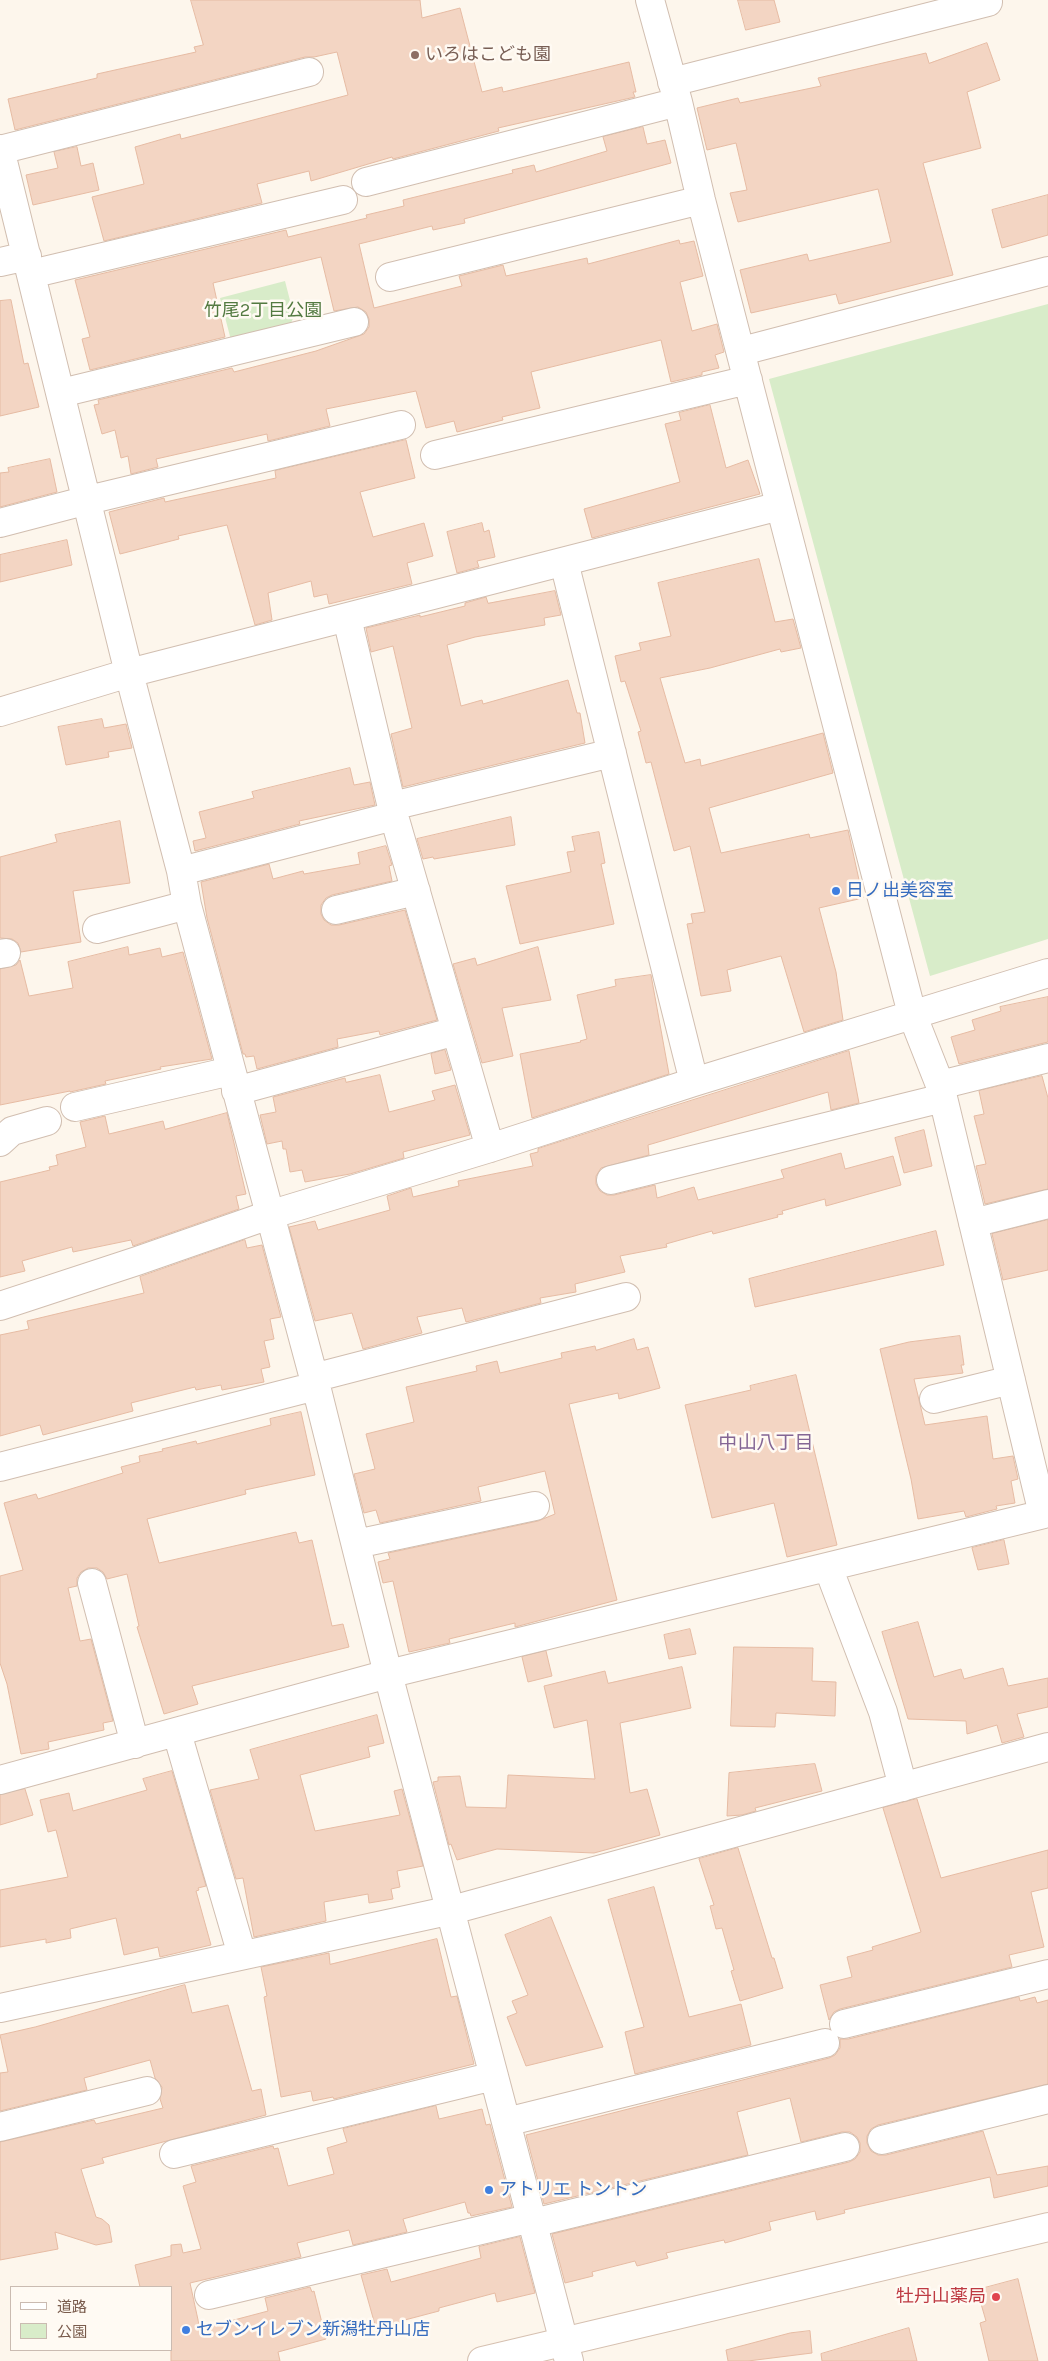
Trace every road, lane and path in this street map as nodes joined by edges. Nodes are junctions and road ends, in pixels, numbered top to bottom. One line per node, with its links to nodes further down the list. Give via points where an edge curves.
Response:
1 (650, 0): 4 (street)
2 (988, 2): 4 (street)
3 (309, 72): 5 (street)
4 (675, 92): 6 (street); 8 (street)
5 (1, 157): 10 (street)
6 (366, 182)
7 (343, 200): 10 (street)
8 (701, 200): 12 (street); 14 (street)
9 (0, 262): 10 (street)
10 (29, 265): 16 (street)
11 (1048, 271): 14 (street)
12 (390, 278)
13 (354, 322): 16 (street)
14 (742, 351): 15 (street)
15 (748, 380): 18 (street); 20 (street)
16 (61, 393): 19 (street)
17 (401, 425): 19 (street)
18 (435, 456)
19 (88, 500): 21 (street); 24 (street)
20 (780, 506): 22 (street); 34 (street)
21 (0, 523)
22 (564, 562): 23 (street); 26 (street)
23 (347, 618): 24 (street); 27 (street)
24 (129, 673): 25 (street); 28 (street)
25 (0, 712)
26 (612, 753): 27 (street); 38 (street)
27 (393, 811): 28 (street); 29 (street)
28 (181, 871): 30 (street)
29 (416, 892): 31 (street); 35 (street)
30 (187, 905): 32 (street); 37 (street)
31 (336, 910)
32 (97, 929)
33 (1048, 972): 34 (street)
34 (912, 1014): 38 (street); 39 (street)
35 (456, 1031): 37 (street); 43 (street)
36 (1048, 1058): 39 (street)
37 (234, 1081): 40 (street); 46 (street)
38 (694, 1082): 43 (street)
39 (941, 1092): 44 (street); 47 (street)
40 (75, 1107)
41 (46, 1121): 42 (street, via 12,1131)
42 (0, 1142)
43 (490, 1148): 46 (street)
44 (611, 1180)
45 (1048, 1204): 47 (street)
46 (269, 1215): 49 (street, via 138,1262); 51 (street)
47 (973, 1224): 50 (street)
48 (626, 1297): 51 (street)
49 (0, 1306)
50 (1011, 1380): 52 (street); 55 (street)
51 (315, 1382): 53 (street); 56 (street)
52 (934, 1399)
53 (0, 1467)
54 (535, 1506): 56 (street)
55 (1046, 1513): 57 (street)
56 (356, 1544): 59 (street)
57 (828, 1566): 59 (street); 64 (street, via 884,1712)
58 (92, 1583): 61 (street)
59 (388, 1674): 60 (street); 65 (street)
60 (177, 1733): 61 (street); 66 (street)
61 (135, 1744): 63 (street)
62 (1048, 1747): 64 (street)
63 (0, 1780)
64 (903, 1787): 65 (street)
65 (452, 1910): 66 (street); 71 (street)
66 (242, 1956): 68 (street)
67 (1048, 1974): 69 (street)
68 (0, 2008)
69 (844, 2024)
70 (825, 2043): 74 (street)
71 (494, 2076): 74 (street); 78 (street)
72 (147, 2091): 75 (street)
73 (1048, 2099): 76 (street)
74 (506, 2122): 79 (street)
75 (0, 2127)
76 (882, 2140)
77 (845, 2147): 79 (street)
78 (174, 2154)
79 (532, 2220): 81 (street); 82 (street)
80 (1048, 2228): 82 (street)
81 (209, 2295)
82 (566, 2352): 83 (street)
83 (482, 2361)

